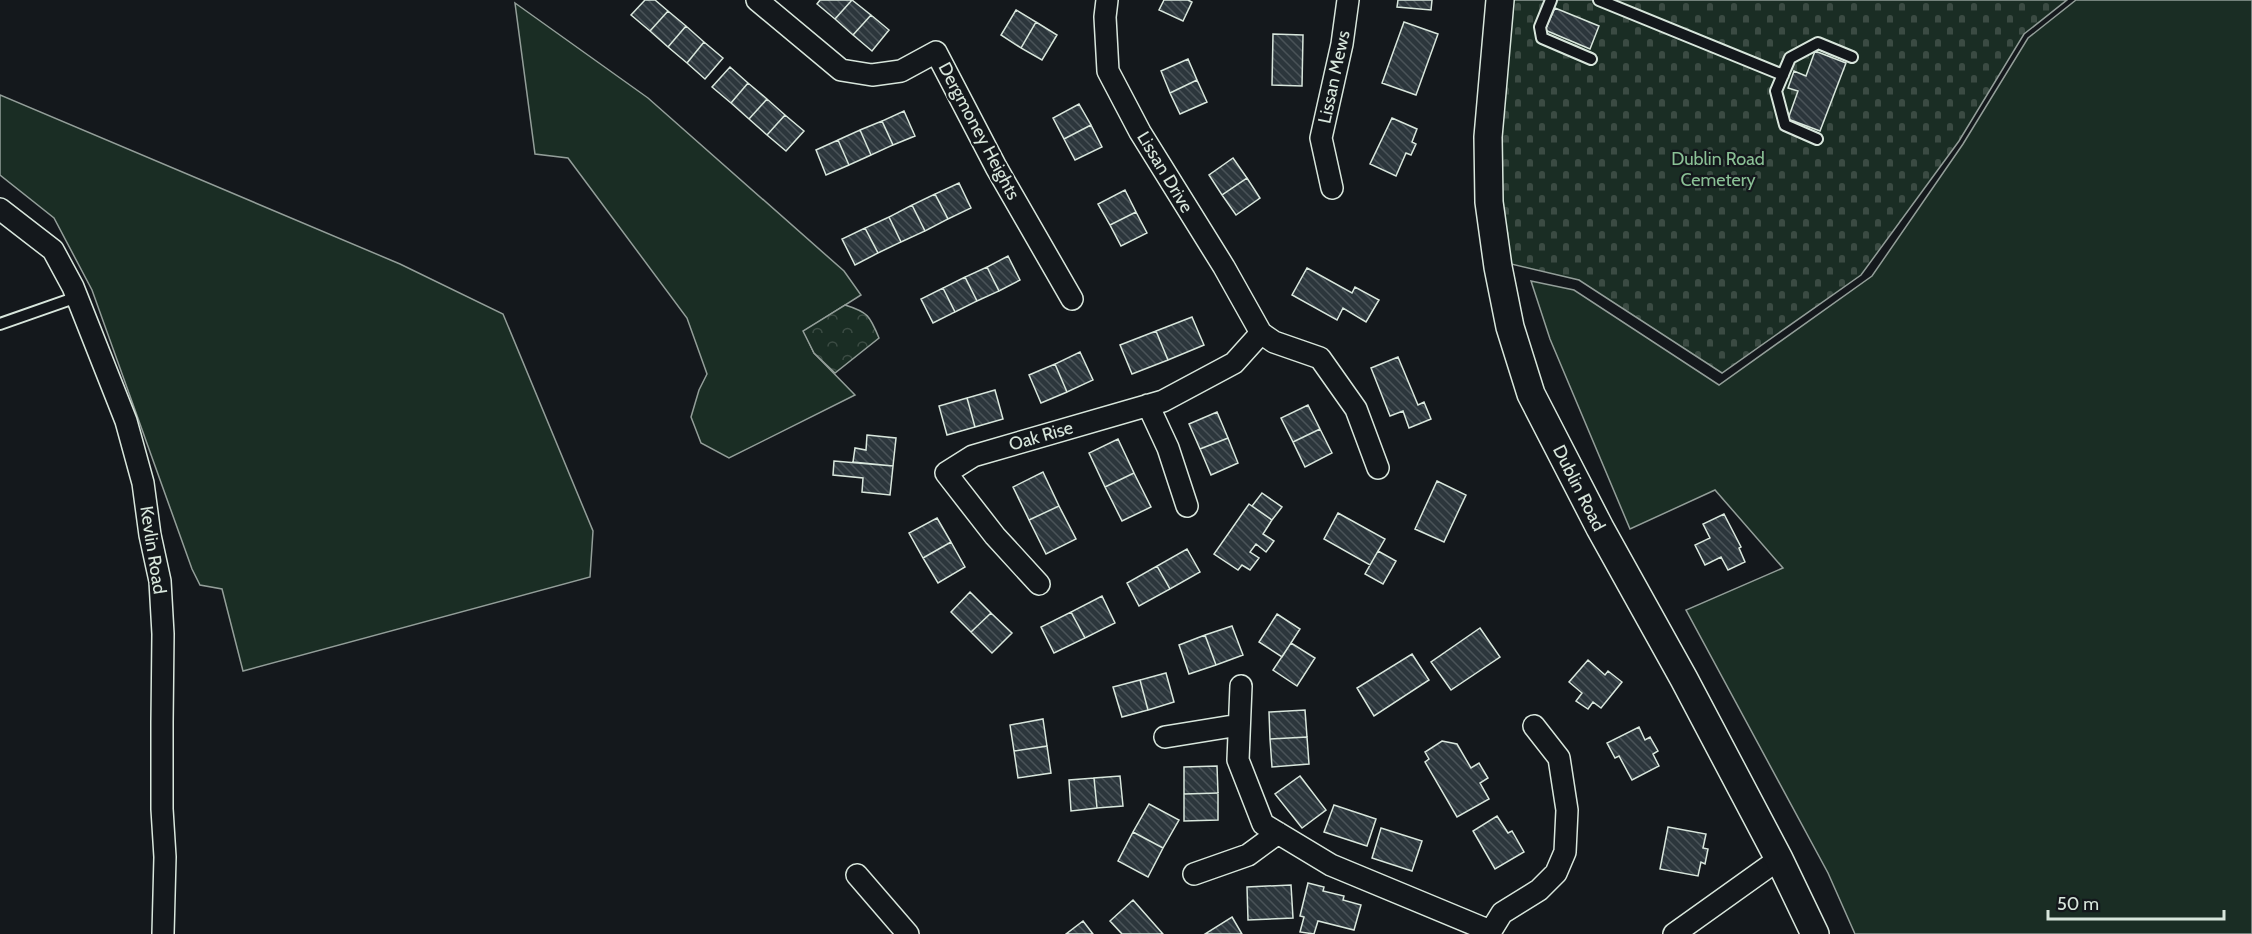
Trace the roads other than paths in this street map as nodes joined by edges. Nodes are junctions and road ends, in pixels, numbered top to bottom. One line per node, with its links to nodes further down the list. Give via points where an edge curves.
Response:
1 (757, 0): 14 (street, Dergmoney Heights, via 841,70 873,75 901,71 936,52)
2 (1107, 0): 16 (street, Lissan Drive, via 1108,71 1140,132)
3 (1348, 0): 11 (street, Lissan Mews, via 1321,138)
4 (1500, 0): 26 (street, Dublin Road, via 1488,137 1490,202 1510,327 1531,394)
5 (1551, 0): 8 (lane, via 1540,27 1542,38)
6 (1599, 0): 9 (lane)
7 (1852, 57): 9 (lane, via 1818,43 1790,58)
8 (1591, 58)
9 (1783, 75): 10 (lane, via 1776,92 1785,125)
10 (1817, 139)
11 (1332, 188)
12 (0, 209): 13 (street, Kevlin Road, via 52,250)
13 (77, 297): 15 (lane); 30 (street, Kevlin Road, via 126,421 143,483 160,581)
14 (1072, 299)
15 (0, 324)
16 (1261, 333): 17 (street, Oak Rise, via 1234,363); 18 (street, via 1274,342 1320,358 1356,409)
17 (1148, 405): 19 (street, via 1168,448); 20 (street, Oak Rise, via 973,456 946,473)
18 (1378, 468)
19 (1186, 507)
20 (1039, 584)
21 (1241, 686): 22 (street)
22 (1239, 725): 24 (street); 25 (street, via 1238,760 1263,824)
23 (1534, 726): 29 (street, via 1559,758 1567,810 1565,852 1556,873 1539,890 1502,914)
24 (1165, 736)
25 (1278, 833): 27 (street, via 1248,855); 29 (street, via 1331,865)
26 (1779, 859): 32 (street); 33 (street, Dublin Road)
27 (1194, 874)
28 (857, 875): 31 (street)
29 (1489, 932)
30 (164, 934)
31 (908, 934)
32 (1674, 934)
33 (1815, 934)

